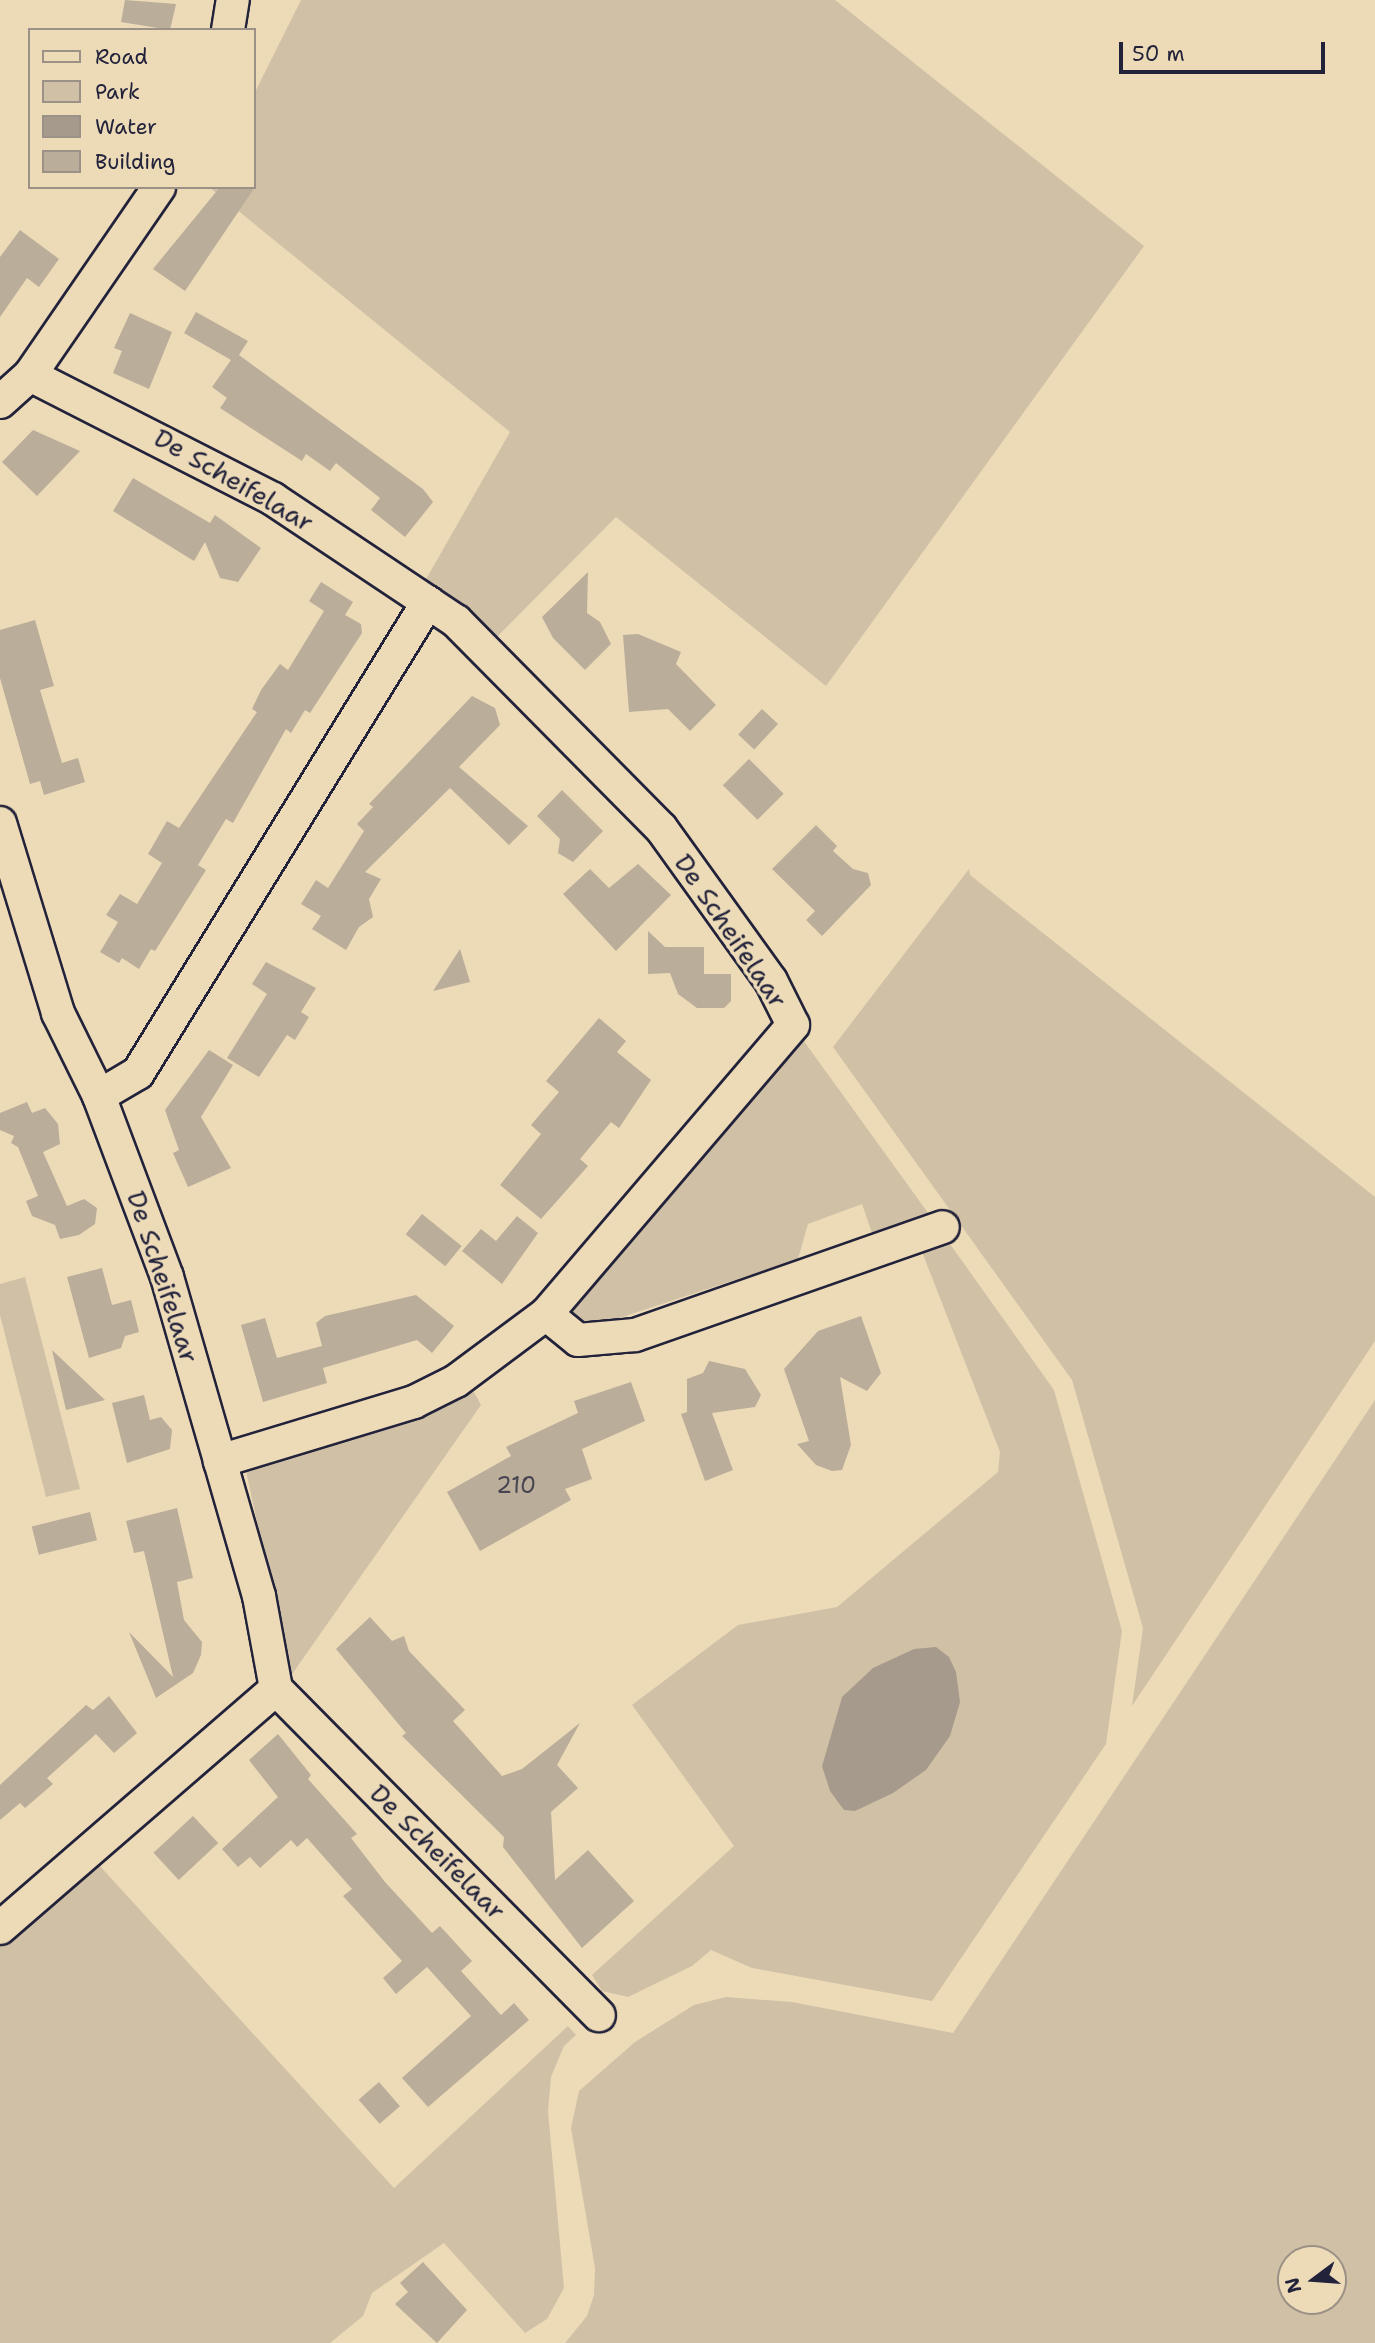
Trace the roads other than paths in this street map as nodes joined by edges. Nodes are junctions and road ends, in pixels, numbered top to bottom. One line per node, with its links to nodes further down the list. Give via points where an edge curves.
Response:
1 (233, 0): 2 (street)
2 (228, 28)
3 (158, 189): 4 (street)
4 (30, 375): 5 (street); 6 (street, De Scheifelaar, via 274,499)
5 (0, 402)
6 (428, 602): 8 (street, via 138,1073); 10 (street, De Scheifelaar, via 456,621 661,828 771,981 793,1026)
7 (0, 824): 8 (street, De Scheifelaar, via 58,1013)
8 (99, 1096): 11 (street, De Scheifelaar, via 167,1277)
9 (943, 1227): 10 (street, via 635,1335 578,1340)
10 (546, 1314): 11 (street, De Scheifelaar, via 456,1381 414,1402)
11 (220, 1461): 12 (street, De Scheifelaar, via 259,1596)
12 (276, 1689): 13 (street); 14 (street, De Scheifelaar)
13 (0, 1928)
14 (599, 2015)

